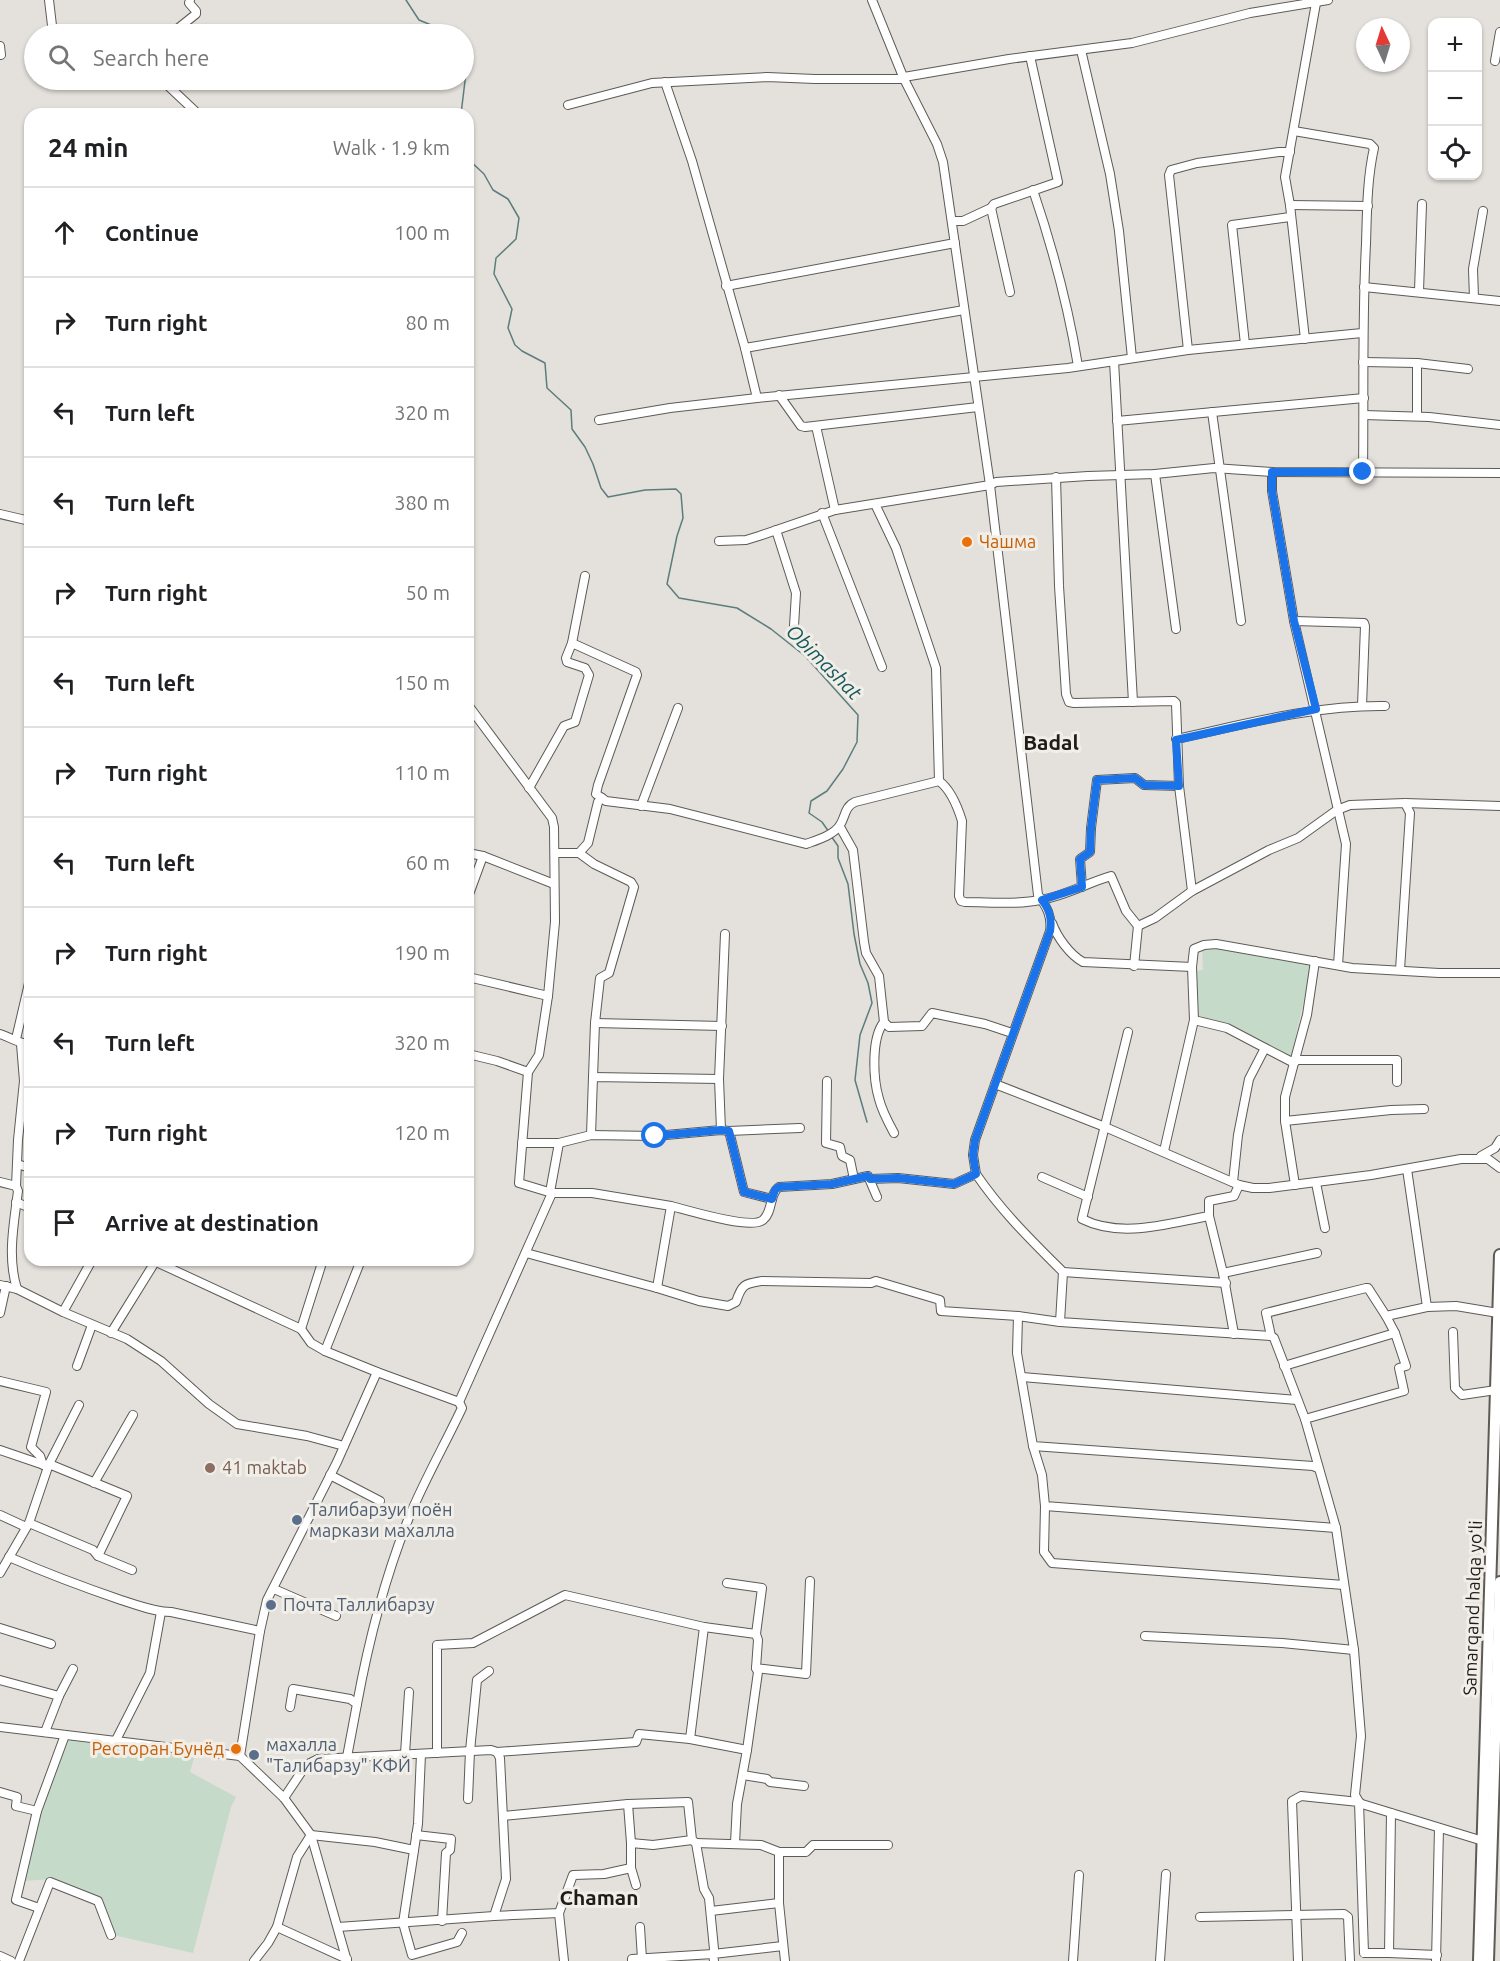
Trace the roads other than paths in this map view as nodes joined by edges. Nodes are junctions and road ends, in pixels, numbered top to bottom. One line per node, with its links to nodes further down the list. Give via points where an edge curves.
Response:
1 (49, 0): 6 (street)
2 (190, 0): 7 (street, via 196,14)
3 (872, 0): 14 (street)
4 (1328, 0): 5 (street)
5 (1316, 3): 10 (street, via 1250,13 1132,43); 19 (street)
6 (52, 24)
7 (184, 24)
8 (1500, 32): 13 (street)
9 (0, 46): 11 (street)
10 (1081, 50): 12 (street); 42 (street, via 1110,174)
11 (1, 55)
12 (1030, 56): 14 (street); 21 (street, via 1058,180)
13 (1495, 62)
14 (904, 78): 15 (street, via 767,77); 28 (street, via 937,144)
15 (665, 82): 17 (street); 30 (street, via 692,161)
16 (173, 90): 18 (street)
17 (568, 105)
18 (192, 108)
19 (1293, 131): 20 (street); 24 (street, via 1370,144 1374,148)
20 (1290, 152): 23 (street, via 1285,185); 41 (street, via 1197,163 1171,170)
21 (1033, 190): 25 (street); 46 (street, via 1068,309)
22 (1422, 204): 32 (street)
23 (1290, 205): 24 (street); 27 (street)
24 (1368, 206): 31 (street)
25 (991, 208): 28 (street); 33 (street)
26 (1483, 211): 34 (street, via 1473,269)
27 (1290, 217): 38 (street); 39 (street, via 1232,225)
28 (952, 221): 29 (street)
29 (955, 243): 30 (street); 36 (street)
30 (726, 286): 40 (street)
31 (1364, 286): 32 (street); 37 (street)
32 (1419, 291): 34 (street)
33 (1011, 292)
34 (1474, 298): 35 (street)
35 (1500, 301)
36 (964, 310): 40 (street); 48 (street)
37 (1362, 333): 38 (street); 44 (street)
38 (1305, 339): 39 (street)
39 (1245, 344): 41 (street)
40 (745, 348): 50 (street)
41 (1188, 350): 42 (street)
42 (1132, 358): 43 (street)
43 (1114, 361): 46 (street); 57 (street)
44 (1363, 362): 45 (street); 51 (street)
45 (1417, 363): 47 (street); 55 (street)
46 (1078, 366): 48 (street)
47 (1468, 369)
48 (973, 377): 49 (street); 52 (street)
49 (779, 395): 50 (street); 59 (street, via 801,426)
50 (757, 398): 56 (street)
51 (1364, 398): 53 (street); 54 (street)
52 (978, 407): 59 (street); 67 (street)
53 (1212, 412): 57 (street); 60 (street)
54 (1364, 415): 55 (street); 62 (street)
55 (1417, 416): 58 (street)
56 (599, 420)
57 (1118, 421): 65 (street)
58 (1500, 425)
59 (816, 426): 69 (street)
60 (1220, 468): 61 (street); 64 (street); 76 (street)
61 (1272, 472): 62 (street); 77 (street)
62 (1363, 472): 63 (street)
63 (1500, 473)
64 (1155, 474): 65 (street); 79 (street)
65 (1120, 475): 66 (street); 82 (street)
66 (1056, 477): 67 (street); 82 (street, via 1066,694 1069,702 1074,703)
67 (990, 485): 68 (street); 106 (street, via 1038,895)
68 (875, 504): 69 (street); 89 (street, via 896,548 936,668)
69 (835, 510): 70 (street)
70 (822, 513): 73 (street); 81 (street)
71 (0, 514): 72 (street)
72 (24, 520)
73 (776, 530): 74 (street, via 746,540); 78 (street, via 796,593)
74 (719, 541)
75 (585, 576): 80 (street)
76 (1241, 621)
77 (1294, 621): 83 (street, via 1364,623); 86 (street)
78 (794, 626)
79 (1176, 629)
80 (572, 643): 91 (street, via 567,662 585,668 589,675 579,712 575,722 564,726); 92 (street, via 637,675 598,785 596,794)
81 (882, 667)
82 (1133, 702): 88 (street, via 1176,702)
83 (1362, 706): 84 (street); 86 (street)
84 (1385, 706)
85 (678, 708): 94 (street)
86 (1316, 709): 88 (street); 96 (street)
87 (474, 713): 91 (street)
88 (1176, 740): 90 (street)
89 (939, 781): 97 (street, via 855,802 846,809); 106 (street, via 962,821 961,901)
90 (1179, 786): 104 (street, via 1144,785 1135,778 1097,780 1090,852 1080,859); 105 (street)
91 (529, 788): 98 (street, via 552,818)
92 (602, 798): 94 (street); 99 (street, via 588,843)
93 (1405, 803): 95 (street); 96 (street, via 1350,805); 114 (street, via 1410,813)
94 (641, 806): 97 (street, via 670,809 806,844)
95 (1500, 806)
96 (1337, 810): 105 (street, via 1298,838); 111 (street, via 1346,844)
97 (840, 827): 119 (street, via 853,850 864,942 879,976)
98 (556, 853): 99 (street); 103 (street)
99 (579, 853): 120 (street, via 634,887 609,973 600,978)
100 (474, 854): 101 (street)
101 (483, 856): 102 (street); 103 (street)
102 (474, 881)
103 (554, 884): 117 (street)
104 (1082, 887): 106 (street); 108 (street, via 1113,877 1126,911)
105 (1192, 891): 108 (street)
106 (1042, 900): 107 (street)
107 (1051, 922): 112 (street, via 1077,959); 124 (street)
108 (1138, 926): 112 (street)
109 (725, 934): 122 (street)
110 (1315, 961): 111 (street); 113 (street, via 1216,944 1194,949); 129 (street, via 1307,1015)
111 (1338, 965): 114 (street)
112 (1134, 966): 113 (street)
113 (1192, 967): 118 (street)
114 (1400, 970): 115 (street)
115 (1500, 973)
116 (474, 978): 117 (street)
117 (548, 996): 130 (street, via 539,1055)
118 (1194, 1020): 127 (street, via 1227,1028); 146 (street)
119 (884, 1022): 124 (street, via 889,1027 922,1026 932,1013); 141 (street, via 878,1029 875,1074 878,1097)
120 (595, 1023): 122 (street); 131 (street)
121 (24, 1026): 126 (street)
122 (722, 1026): 132 (street)
123 (1128, 1032): 138 (street)
124 (1012, 1033): 135 (street)
125 (0, 1034): 126 (street)
126 (22, 1042): 148 (street, via 24,1081)
127 (1264, 1048): 129 (street); 157 (street, via 1249,1079 1238,1135)
128 (474, 1055): 130 (street)
129 (1293, 1063): 134 (street, via 1397,1060); 137 (street, via 1285,1097)
130 (528, 1072): 144 (street)
131 (593, 1077): 132 (street); 142 (street)
132 (720, 1079): 140 (street)
133 (827, 1081): 154 (street, via 826,1143 840,1147 842,1156 850,1160)
134 (1397, 1082)
135 (995, 1084): 138 (street); 152 (street, via 975,1140)
136 (1424, 1109): 137 (street)
137 (1285, 1121): 159 (street)
138 (1105, 1127): 146 (street); 163 (street)
139 (800, 1128): 140 (street)
140 (725, 1131): 142 (street); 164 (street, via 744,1192)
141 (894, 1133)
142 (591, 1135): 145 (street)
143 (1500, 1140): 147 (street, via 1487,1155)
144 (522, 1143): 145 (street); 161 (street, via 519,1183)
145 (559, 1143): 161 (street)
146 (1164, 1151): 157 (street)
147 (1473, 1159): 150 (street, via 1488,1159); 151 (street)
148 (17, 1164): 149 (street); 160 (street)
149 (24, 1166)
150 (1500, 1168)
151 (1407, 1169): 158 (street); 184 (street)
152 (976, 1174): 155 (street, via 954,1184); 178 (street, via 1016,1226)
153 (1042, 1177): 163 (street)
154 (854, 1179): 155 (street); 164 (street, via 779,1187)
155 (870, 1179): 162 (street)
156 (0, 1182): 160 (street)
157 (1236, 1183): 159 (street, via 1253,1188); 168 (street, via 1234,1196 1209,1201)
158 (1316, 1183): 159 (street); 169 (street)
159 (1295, 1185)
160 (16, 1186): 165 (street)
161 (551, 1192): 167 (street, via 592,1193); 170 (street)
162 (877, 1197)
163 (1088, 1197): 168 (street, via 1082,1220 1105,1228 1138,1228)
164 (772, 1199): 167 (street, via 766,1217 755,1223)
165 (16, 1202): 166 (street); 182 (street, via 12,1244)
166 (24, 1205)
167 (671, 1206): 183 (street)
168 (1209, 1216): 179 (street)
169 (1325, 1228)
170 (526, 1253): 183 (street); 206 (street)
171 (1317, 1253): 179 (street)
172 (1500, 1257): 187 (highway, Samarqand halqa yoʻli)
173 (89, 1266): 185 (street)
174 (151, 1266): 194 (street)
175 (165, 1266): 192 (street)
176 (321, 1266): 192 (street)
177 (359, 1266): 198 (street)
178 (1064, 1272): 180 (street); 190 (street)
179 (1223, 1273): 180 (street)
180 (1226, 1283): 196 (street)
181 (3, 1286): 182 (street); 186 (street)
182 (17, 1288): 185 (street)
183 (657, 1288): 188 (street, via 728,1306 736,1302 741,1288 762,1281 876,1281 940,1300 941,1311)
184 (1427, 1306): 187 (street); 189 (street)
185 (63, 1312): 191 (street)
186 (0, 1313)
187 (1498, 1313): 204 (highway, Samarqand halqa yoʻli)
188 (1018, 1316): 190 (street); 202 (street, via 1017,1353)
189 (1386, 1316): 195 (street); 197 (street, via 1366,1288 1266,1313)
190 (1060, 1322): 196 (street)
191 (92, 1324): 194 (street); 199 (street)
192 (301, 1329): 198 (street, via 311,1343)
193 (1454, 1332): 204 (street, via 1455,1388 1462,1395)
194 (111, 1333): 210 (street, via 161,1361 237,1424)
195 (1395, 1333): 200 (street); 209 (street, via 1406,1366 1399,1368 1404,1391)
196 (1234, 1334): 197 (street)
197 (1271, 1336): 200 (street)
198 (324, 1351): 201 (street)
199 (77, 1366)
200 (1284, 1366): 205 (street)
201 (376, 1372): 206 (street); 210 (street)
202 (1022, 1377): 205 (street); 211 (street)
203 (0, 1381): 213 (street, via 46,1392 31,1447)
204 (1496, 1390): 279 (highway, Samarqand halqa yoʻli)
205 (1297, 1400): 209 (street)
206 (459, 1402): 248 (street, via 462,1408 410,1515 389,1573 370,1636)
207 (79, 1405): 213 (street)
208 (133, 1415): 216 (street)
209 (1305, 1419): 214 (street)
210 (344, 1446): 215 (street)
211 (1033, 1446): 214 (street); 218 (street, via 1042,1475)
212 (0, 1450): 213 (street)
213 (47, 1465): 216 (street); 220 (street)
214 (1318, 1468): 221 (street)
215 (330, 1475): 217 (street); 230 (street)
216 (94, 1483): 222 (street, via 127,1496)
217 (380, 1501)
218 (1045, 1506): 221 (street); 229 (street, via 1044,1552 1052,1563)
219 (0, 1515): 220 (street)
220 (27, 1525): 222 (street, via 93,1550); 223 (street)
221 (1336, 1528): 229 (street)
222 (98, 1556): 224 (street)
223 (9, 1557): 225 (street); 232 (street, via 71,1583)
224 (132, 1570)
225 (0, 1574)
226 (810, 1581): 242 (street, via 806,1674)
227 (1500, 1582): 231 (highway, Samarqand halqa yoʻli)
228 (727, 1583): 237 (street, via 762,1588)
229 (1344, 1585): 240 (street)
230 (274, 1589): 233 (street); 236 (street, via 267,1600)
231 (1500, 1608): 241 (highway, Samarqand halqa yoʻli)
232 (161, 1612): 236 (street); 255 (street, via 150,1673)
233 (336, 1616)
234 (0, 1628): 239 (street)
235 (704, 1628): 237 (street); 254 (street); 259 (street, via 565,1595 473,1643 437,1645)
236 (260, 1630): 262 (street)
237 (756, 1634): 242 (street)
238 (1145, 1636): 240 (street)
239 (51, 1644)
240 (1354, 1650): 270 (street, via 1361,1736 1355,1795)
241 (1499, 1660): 250 (highway, Samarqand halqa yoʻli)
242 (756, 1668): 256 (street)
243 (73, 1669): 247 (street)
244 (489, 1671): 257 (street, via 477,1680)
245 (0, 1680): 247 (street)
246 (409, 1692): 260 (street)
247 (59, 1696): 252 (street)
248 (357, 1704): 249 (street, via 350,1699 293,1689); 263 (street)
249 (290, 1707)
250 (1498, 1715): 264 (highway, Samarqand halqa yoʻli)
251 (0, 1727): 252 (street)
252 (45, 1732): 253 (street)
253 (65, 1735): 255 (street); 272 (street)
254 (690, 1739): 256 (street); 258 (street, via 639,1734 636,1742)
255 (116, 1740): 262 (street)
256 (747, 1750): 265 (street)
257 (470, 1751): 258 (street); 259 (street); 269 (street)
258 (497, 1752): 274 (street)
259 (437, 1753): 261 (street)
260 (405, 1754): 261 (street); 263 (street)
261 (421, 1754): 277 (street)
262 (240, 1756): 268 (street)
263 (347, 1757): 268 (street, via 311,1761)
264 (1497, 1768): 297 (highway, Samarqand halqa yoʻli)
265 (743, 1775): 266 (street); 281 (street)
266 (804, 1786)
267 (0, 1792): 272 (street, via 17,1797 16,1806)
268 (284, 1798): 276 (street)
269 (468, 1799)
270 (1359, 1802): 273 (street); 294 (street, via 1300,1796 1292,1801); 305 (street, via 1364,1953)
271 (628, 1804): 274 (street); 278 (street, via 688,1802); 280 (street)
272 (38, 1811): 290 (street, via 16,1900)
273 (1391, 1813): 275 (street); 305 (street)
274 (503, 1816): 293 (street, via 506,1885)
275 (1439, 1828): 279 (street); 310 (street)
276 (311, 1835): 283 (street); 299 (street, via 297,1857); 300 (street)
277 (416, 1835): 283 (street); 296 (street, via 451,1839 446,1853)
278 (694, 1841): 280 (street); 281 (street); 291 (street)
279 (1483, 1841): 297 (highway, Samarqand halqa yoʻli)
280 (632, 1843): 285 (street)
281 (735, 1843): 284 (street, via 760,1845)
282 (888, 1845): 284 (street, via 813,1845 806,1852)
283 (414, 1850): 298 (street)
284 (778, 1852): 289 (street)
285 (631, 1868): 288 (street); 292 (street, via 573,1875)
286 (1166, 1874): 320 (street)
287 (1079, 1875): 319 (street)
288 (636, 1885)
289 (779, 1903): 291 (street); 304 (street)
290 (39, 1908): 303 (street, via 50,1882 98,1901); 314 (street)
291 (711, 1911): 309 (street)
292 (559, 1913): 293 (street); 316 (street)
293 (494, 1916): 296 (street)
294 (1295, 1916): 295 (street); 321 (street); 322 (street, via 1347,1916)
295 (1200, 1917)
296 (442, 1921): 298 (street)
297 (1485, 1921): 323 (highway, Samarqand halqa yoʻli); 324 (highway, Samarqand halqa yoʻli)
298 (403, 1923): 300 (street); 308 (street)
299 (277, 1927): 307 (street); 315 (street)
300 (338, 1927): 312 (street)
301 (640, 1927): 311 (street)
302 (462, 1933): 308 (street, via 457,1942)
303 (111, 1935)
304 (783, 1946): 309 (street); 318 (street)
305 (1389, 1953): 310 (street)
306 (0, 1956): 313 (street)
307 (333, 1957): 312 (street)
308 (413, 1958)
309 (713, 1958): 311 (street)
310 (1436, 1958)
311 (642, 1959): 317 (street)
312 (347, 1960)
313 (11, 1961)
314 (19, 1961)
315 (254, 1961)
316 (564, 1961)
317 (632, 1961)
318 (785, 1961)
319 (1074, 1961)
320 (1160, 1961)
321 (1298, 1961)
322 (1350, 1961)
323 (1479, 1961)
324 (1488, 1961)

